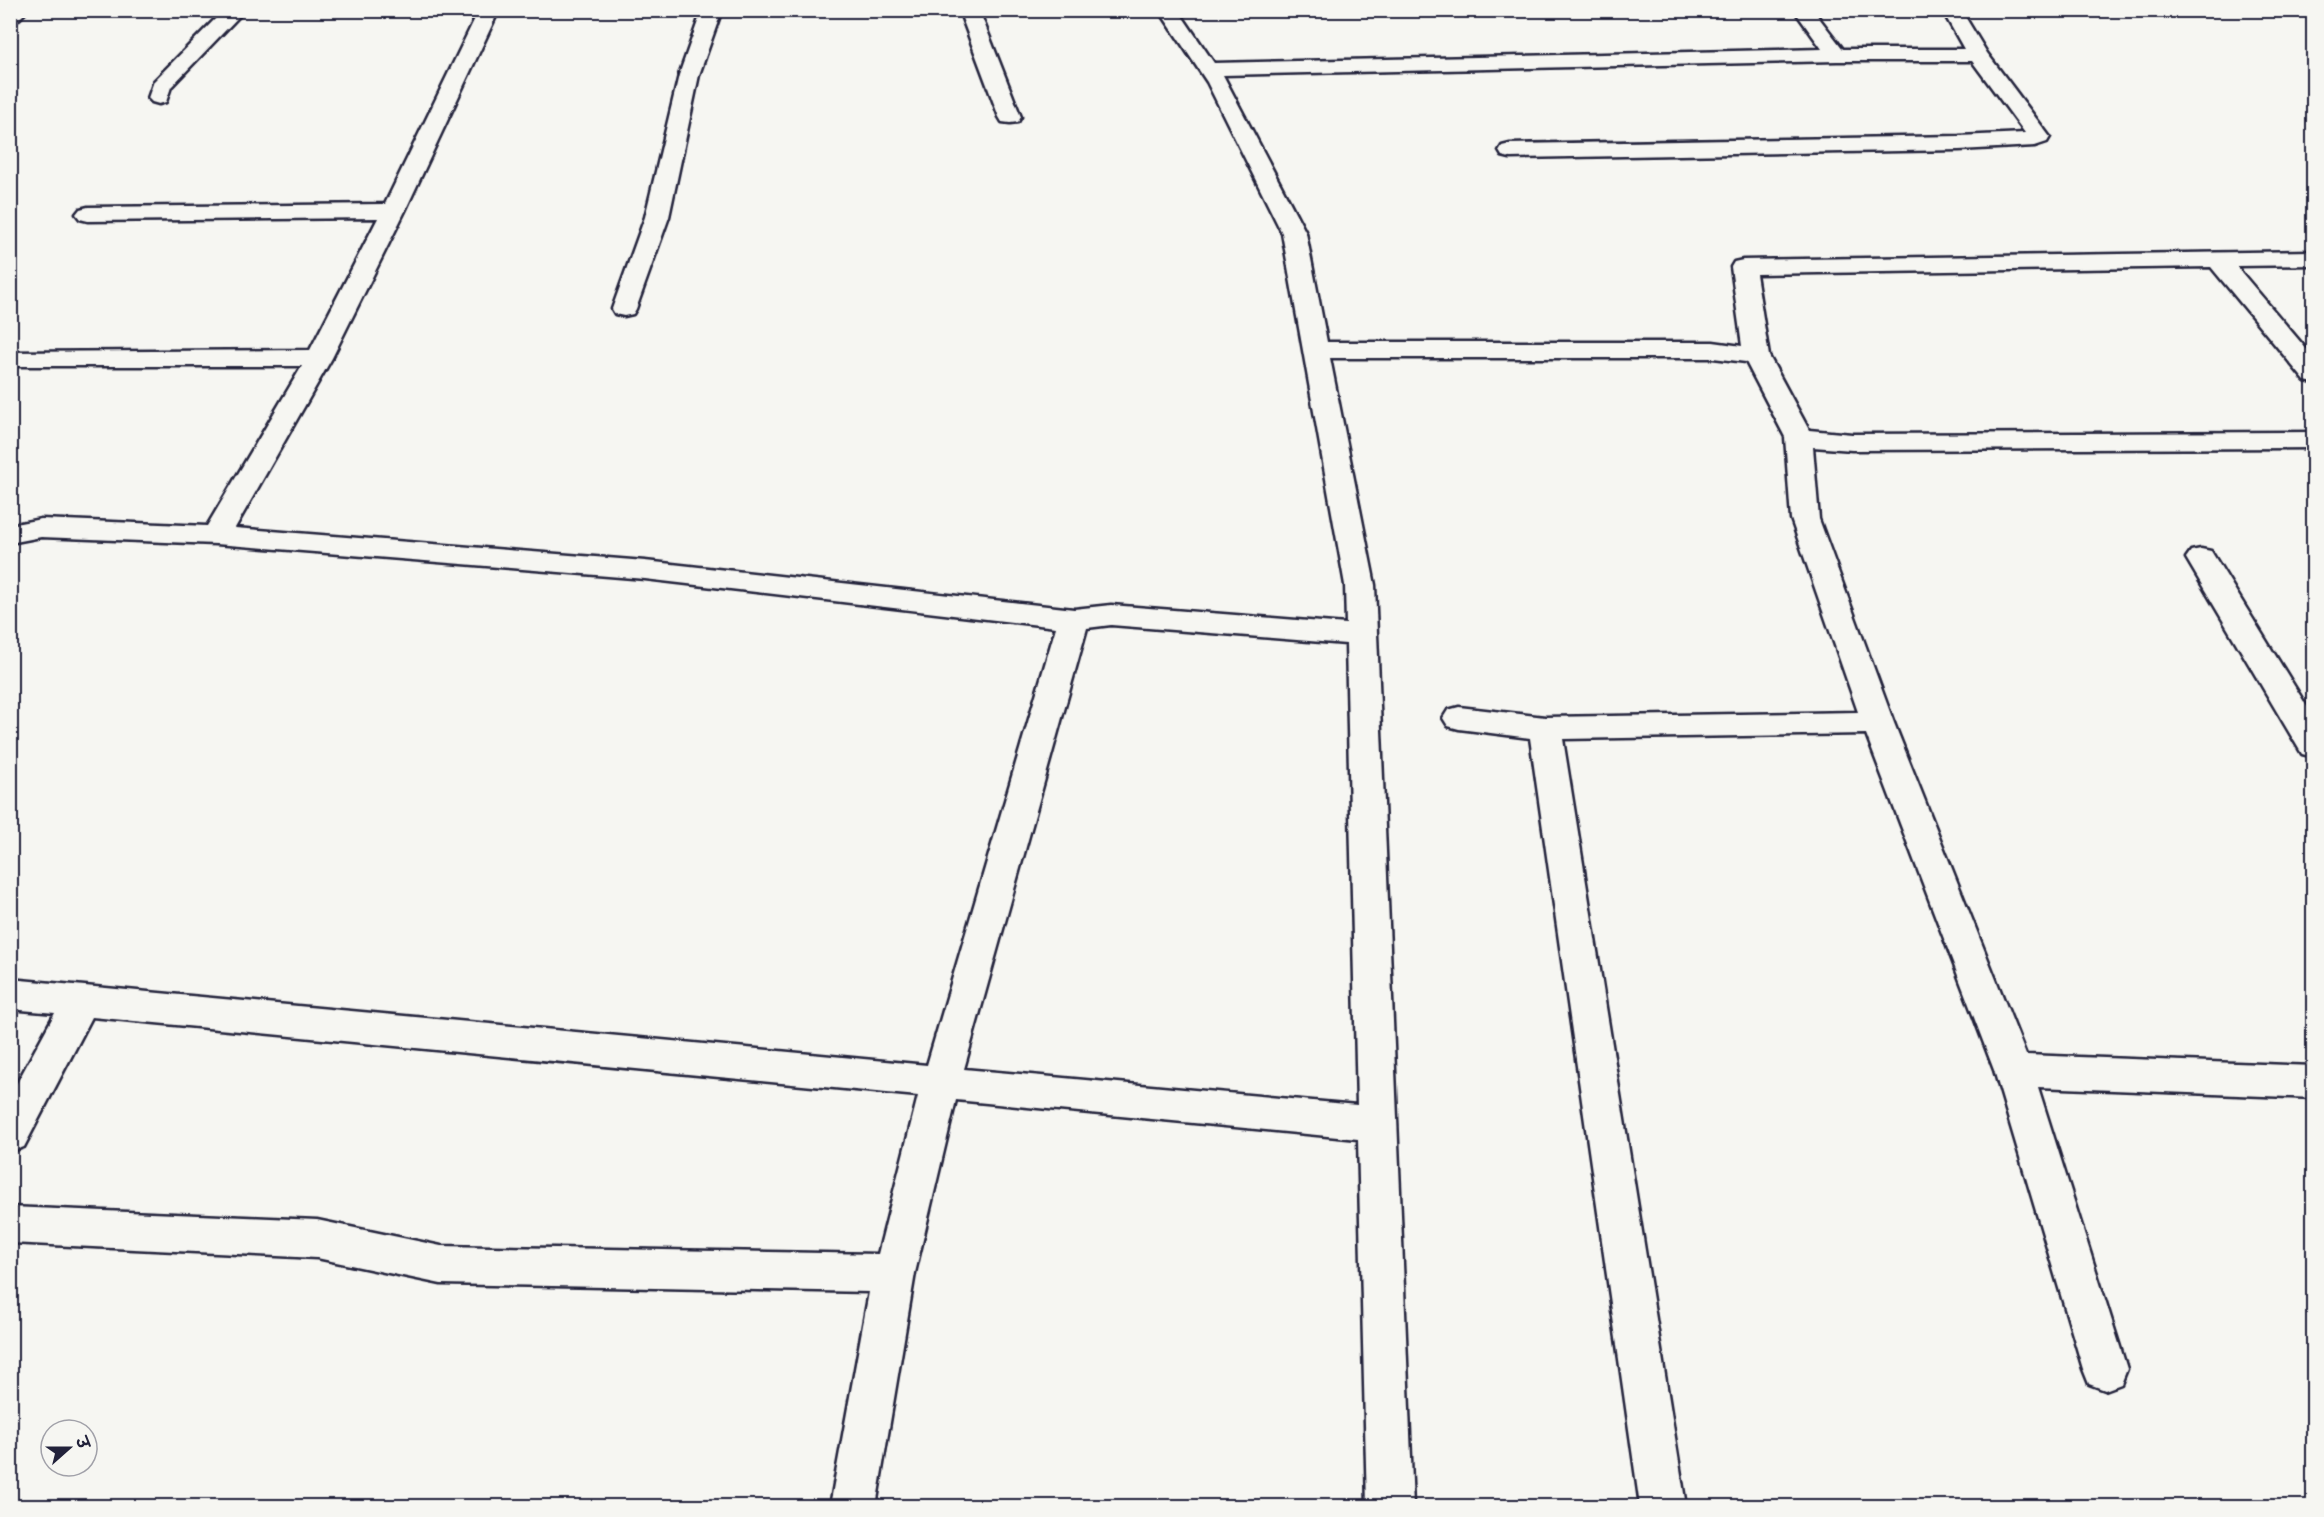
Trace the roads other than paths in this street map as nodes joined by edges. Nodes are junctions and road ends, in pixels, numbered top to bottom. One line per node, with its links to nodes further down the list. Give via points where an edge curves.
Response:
1 (19, 10): 9 (street)
2 (236, 10): 13 (street, via 161,86)
3 (489, 10): 16 (street)
4 (712, 10): 20 (street, via 689,75 657,218)
5 (969, 10): 14 (street)
6 (1168, 10): 12 (street)
7 (1803, 10): 11 (street)
8 (1951, 10): 10 (street)
9 (10, 17)
10 (1978, 55): 11 (street); 15 (street, via 2038,136 2035,139)
11 (1837, 56): 12 (street)
12 (1207, 69): 21 (street, via 1294,233)
13 (159, 98)
14 (1010, 117)
15 (1510, 151)
16 (393, 211): 17 (street); 24 (street)
17 (88, 214)
18 (2313, 258): 19 (street)
19 (2219, 261): 22 (street, via 1743,267); 25 (street)
20 (624, 309)
21 (1316, 350): 22 (street, via 1713,350); 32 (street, via 1360,585)
22 (1756, 356): 26 (street)
23 (16, 358): 24 (street)
24 (319, 358): 29 (street)
25 (2313, 375)
26 (1799, 437): 27 (street, via 1852,442); 34 (street, via 1805,519)
27 (2313, 440)
28 (10, 534): 29 (street, via 41,528)
29 (216, 535): 31 (street, via 645,570)
30 (2201, 558): 36 (street)
31 (1074, 619): 32 (street, via 1112,615); 41 (street)
32 (1362, 634): 42 (street)
33 (1459, 718): 35 (street)
34 (1878, 723): 35 (street); 39 (street)
35 (1545, 728): 49 (street)
36 (2313, 746)
37 (10, 994): 38 (street)
38 (81, 1001): 41 (street); 43 (street)
39 (2013, 1070): 40 (street); 46 (street)
40 (2313, 1082)
41 (941, 1083): 42 (street); 45 (street)
42 (1378, 1124): 48 (street)
43 (10, 1135)
44 (10, 1225): 45 (street, via 317,1239 441,1265)
45 (894, 1273): 47 (street)
46 (2105, 1369)
47 (853, 1506)
48 (1390, 1506)
49 (1663, 1506)

